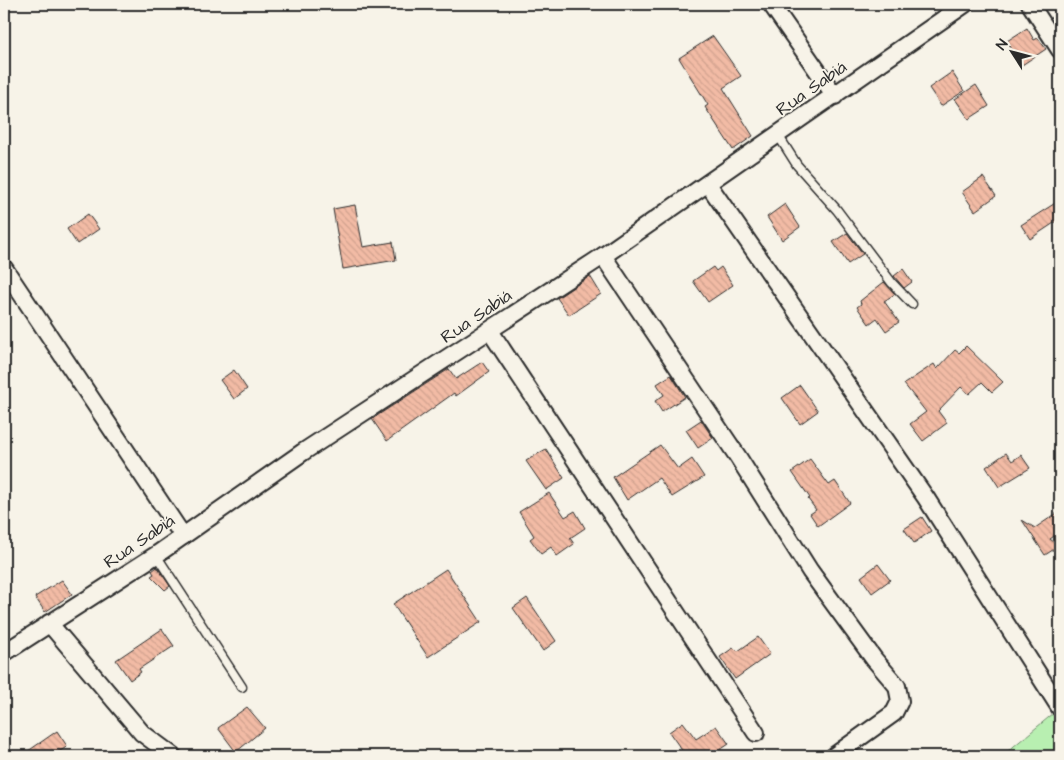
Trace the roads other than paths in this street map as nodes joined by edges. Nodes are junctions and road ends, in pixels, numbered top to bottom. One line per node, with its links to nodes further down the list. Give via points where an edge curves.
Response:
1 (771, 4): 5 (street)
2 (965, 4): 5 (street, Rua Sabiá)
3 (1030, 4): 4 (street)
4 (1060, 50)
5 (835, 96): 6 (street, Rua Sabiá)
6 (778, 135): 7 (street, Rua Sabiá); 10 (lane, via 796,165 837,210)
7 (708, 184): 8 (street, Rua Sabiá); 17 (street, via 926,498)
8 (603, 256): 11 (street, Rua Sabiá); 20 (street, via 810,571 897,686 900,702 894,713)
9 (4, 268): 12 (street)
10 (912, 304)
11 (490, 331): 12 (street, Rua Sabiá, via 303,452); 18 (street)
12 (183, 536): 13 (street, Rua Sabiá)
13 (156, 555): 14 (street, Rua Sabiá); 16 (lane)
14 (49, 623): 15 (street, Rua Sabiá); 19 (street, via 142,734)
15 (4, 653)
16 (242, 687)
17 (1060, 708)
18 (756, 733)
19 (173, 756)
20 (834, 756)

